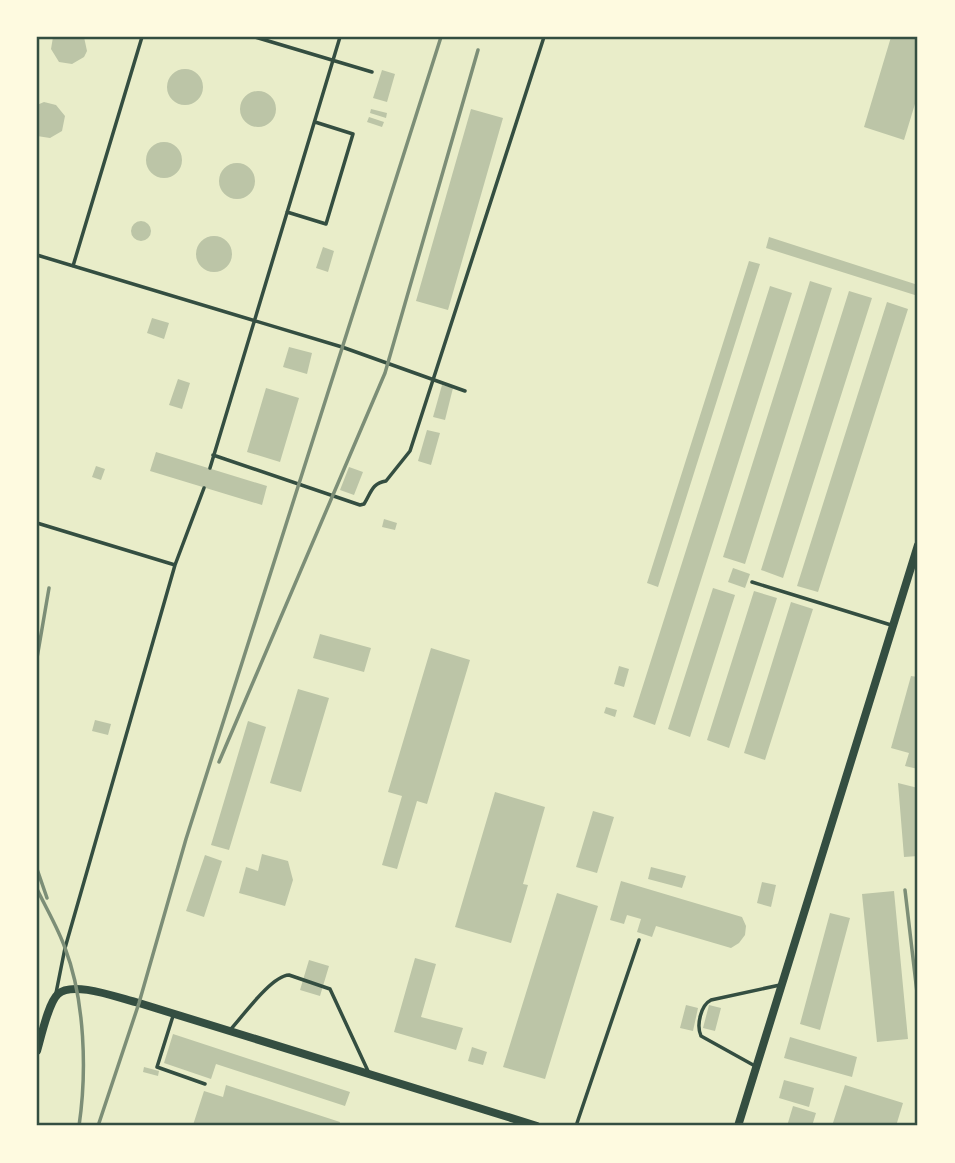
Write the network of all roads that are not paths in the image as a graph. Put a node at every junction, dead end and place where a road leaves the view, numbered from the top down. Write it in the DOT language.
graph roads {
  1 [pos="142,37"];
  2 [pos="255,37"];
  3 [pos="340,37"];
  4 [pos="544,37"];
  5 [pos="333,61"];
  6 [pos="372,72"];
  7 [pos="315,122"];
  8 [pos="287,212"];
  9 [pos="37,255"];
  10 [pos="73,266"];
  11 [pos="254,321"];
  12 [pos="433,380"];
  13 [pos="464,391"];
  14 [pos="214,455"];
  15 [pos="210,468"];
  16 [pos="204,488"];
  17 [pos="37,523"];
  18 [pos="918,545"];
  19 [pos="175,565"];
  20 [pos="752,582"];
  21 [pos="893,626"];
  22 [pos="639,940"];
  23 [pos="782,984"];
  24 [pos="55,998"];
  25 [pos="174,1014"];
  26 [pos="229,1031"];
  27 [pos="37,1051"];
  28 [pos="756,1067"];
  29 [pos="369,1074"];
  30 [pos="205,1084"];
  31 [pos="537,1126"];
  32 [pos="576,1126"];
  33 [pos="738,1126"];
  1 -- 10 [label="lane"];
  2 -- 5 [label="lane"];
  3 -- 5 [label="lane"];
  4 -- 12 [label="lane"];
  5 -- 6 [label="lane"];
  5 -- 7 [label="lane"];
  7 -- 8 [label="lane"];
  7 -- 8 [label="lane"];
  8 -- 11 [label="lane"];
  9 -- 10 [label="lane"];
  10 -- 11 [label="lane"];
  11 -- 12 [label="lane"];
  11 -- 14 [label="lane"];
  12 -- 13 [label="lane"];
  12 -- 14 [label="lane"];
  14 -- 15 [label="lane"];
  16 -- 19 [label="lane"];
  17 -- 19 [label="lane"];
  18 -- 21 [label="street"];
  19 -- 24 [label="lane"];
  20 -- 21 [label="lane"];
  21 -- 23 [label="street"];
  22 -- 32 [label="lane"];
  23 -- 28 [label="street"];
  23 -- 28 [label="lane"];
  24 -- 25 [label="street"];
  24 -- 27 [label="street"];
  25 -- 26 [label="street"];
  25 -- 30 [label="lane"];
  26 -- 29 [label="street"];
  26 -- 29 [label="lane"];
  28 -- 33 [label="street"];
  29 -- 31 [label="street"];
}
